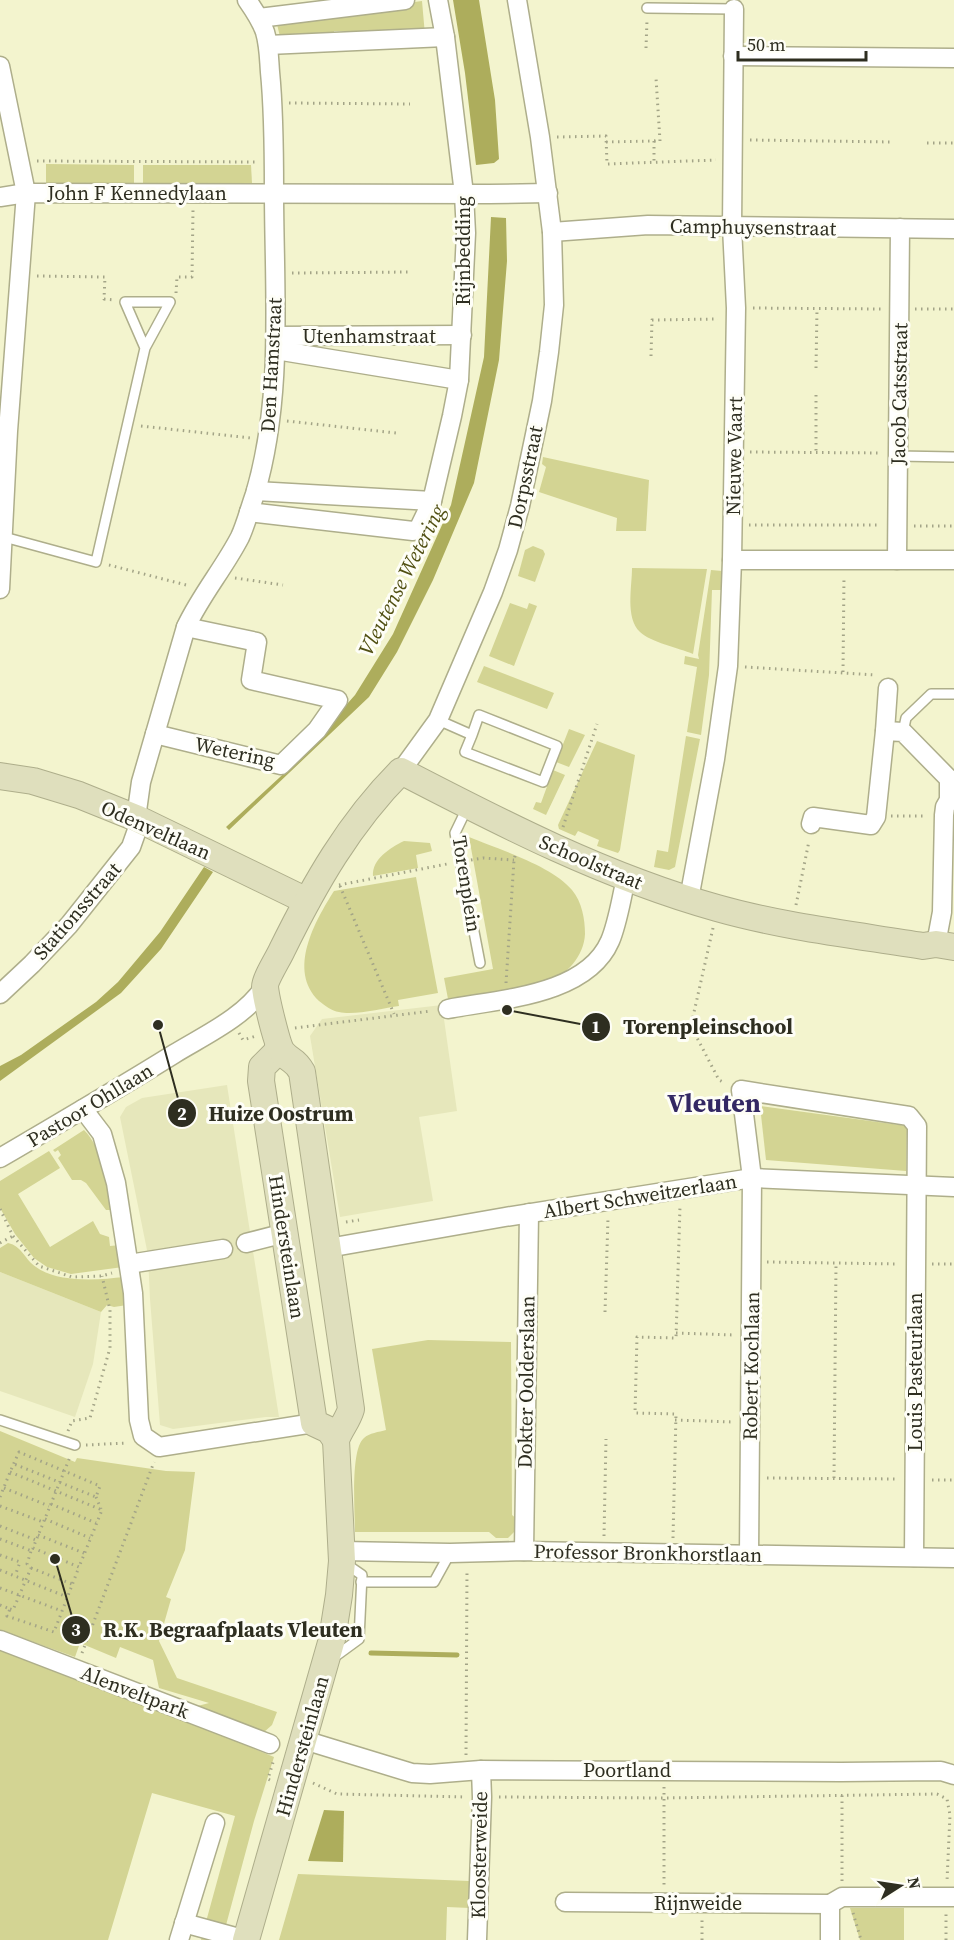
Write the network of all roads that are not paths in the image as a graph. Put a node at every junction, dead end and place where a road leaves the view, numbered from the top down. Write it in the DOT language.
graph roads {
  1 [pos="248,0"];
  2 [pos="405,0"];
  3 [pos="438,0"];
  4 [pos="517,0"];
  5 [pos="647,8"];
  6 [pos="734,9"];
  7 [pos="259,18"];
  8 [pos="445,37"];
  9 [pos="268,45"];
  10 [pos="734,56"];
  11 [pos="954,58"];
  12 [pos="0,66"];
  13 [pos="26,193"];
  14 [pos="274,193"];
  15 [pos="548,193"];
  16 [pos="464,194"];
  17 [pos="0,197"];
  18 [pos="732,227"];
  19 [pos="900,228"];
  20 [pos="954,229"];
  21 [pos="552,232"];
  22 [pos="462,335"];
  23 [pos="276,343"];
  24 [pos="144,348"];
  25 [pos="459,380"];
  26 [pos="898,454"];
  27 [pos="954,457"];
  28 [pos="256,491"];
  29 [pos="432,501"];
  30 [pos="249,512"];
  31 [pos="2,516"];
  32 [pos="4,537"];
  33 [pos="732,560"];
  34 [pos="897,560"];
  35 [pos="954,560"];
  36 [pos="0,589"];
  37 [pos="186,627"];
  38 [pos="888,688"];
  39 [pos="954,694"];
  40 [pos="438,720"];
  41 [pos="894,732"];
  42 [pos="155,734"];
  43 [pos="471,735"];
  44 [pos="400,771"];
  45 [pos="0,776"];
  46 [pos="949,805"];
  47 [pos="468,806"];
  48 [pos="136,818"];
  49 [pos="811,824"];
  50 [pos="626,879"];
  51 [pos="689,899"];
  52 [pos="307,901"];
  53 [pos="945,945"];
  54 [pos="480,963"];
  55 [pos="265,986"];
  56 [pos="0,994"];
  57 [pos="448,1009"];
  58 [pos="277,1039"];
  59 [pos="741,1090"];
  60 [pos="83,1109"];
  61 [pos="0,1158"];
  62 [pos="752,1178"];
  63 [pos="916,1186"];
  64 [pos="954,1187"];
  65 [pos="529,1214"];
  66 [pos="285,1233"];
  67 [pos="246,1243"];
  68 [pos="328,1248"];
  69 [pos="224,1249"];
  70 [pos="129,1264"];
  71 [pos="0,1420"];
  72 [pos="314,1423"];
  73 [pos="336,1440"];
  74 [pos="75,1445"];
  75 [pos="524,1551"];
  76 [pos="459,1553"];
  77 [pos="749,1555"];
  78 [pos="914,1557"];
  79 [pos="954,1558"];
  80 [pos="352,1567"];
  81 [pos="0,1640"];
  82 [pos="326,1663"];
  83 [pos="304,1740"];
  84 [pos="270,1744"];
  85 [pos="473,1770"];
  86 [pos="954,1775"];
  87 [pos="215,1823"];
  88 [pos="950,1897"];
  89 [pos="840,1899"];
  90 [pos="565,1902"];
  91 [pos="181,1931"];
  92 [pos="246,1940"];
  93 [pos="477,1940"];
  94 [pos="830,1940"];
  1 -- 7 [label="street, Den Hamstraat"];
  2 -- 7 [label="street"];
  3 -- 8 [label="street, Rijnbedding"];
  4 -- 15 [label="street, Dorpsstraat"];
  5 -- 6 [label="lane"];
  6 -- 10 [label="street, Nieuwe Vaart"];
  7 -- 9 [label="street, Den Hamstraat"];
  8 -- 9 [label="street"];
  8 -- 16 [label="street, Rijnbedding"];
  9 -- 14 [label="street, Den Hamstraat"];
  10 -- 11 [label="street"];
  10 -- 18 [label="street, Nieuwe Vaart"];
  12 -- 13 [label="street"];
  13 -- 14 [label="street, John F Kennedylaan"];
  13 -- 17 [label="street, John F Kennedylaan"];
  13 -- 31 [label="street"];
  14 -- 16 [label="street, John F Kennedylaan"];
  14 -- 23 [label="street, Den Hamstraat"];
  15 -- 16 [label="street, John F Kennedylaan"];
  15 -- 21 [label="street, Dorpsstraat"];
  16 -- 22 [label="street, Rijnbedding"];
  18 -- 19 [label="street, Camphuysenstraat"];
  18 -- 21 [label="street, Camphuysenstraat"];
  18 -- 33 [label="street, Nieuwe Vaart"];
  19 -- 20 [label="street, Camphuysenstraat"];
  19 -- 26 [label="street, Jacob Catsstraat"];
  21 -- 40 [label="street, Dorpsstraat"];
  22 -- 23 [label="street, Utenhamstraat"];
  22 -- 25 [label="street, Rijnbedding"];
  23 -- 25 [label="street, Utenhamstraat"];
  23 -- 28 [label="street, Den Hamstraat"];
  24 -- 24 [label="lane"];
  24 -- 32 [label="lane"];
  25 -- 29 [label="street, Rijnbedding"];
  26 -- 27 [label="lane"];
  26 -- 34 [label="street, Jacob Catsstraat"];
  28 -- 29 [label="street"];
  28 -- 30 [label="street, Den Hamstraat"];
  29 -- 30 [label="street, Rijnbedding"];
  30 -- 37 [label="street, Den Hamstraat"];
  31 -- 32 [label="street"];
  32 -- 36 [label="street"];
  33 -- 34 [label="street"];
  33 -- 51 [label="street, Nieuwe Vaart"];
  34 -- 35 [label="street"];
  37 -- 42 [label="street, Den Hamstraat"];
  37 -- 42 [label="street, Wetering"];
  38 -- 41 [label="street"];
  39 -- 41 [label="lane"];
  40 -- 43 [label="lane"];
  40 -- 44 [label="street, Dorpsstraat"];
  41 -- 46 [label="street"];
  41 -- 49 [label="street"];
  42 -- 48 [label="street, Den Hamstraat"];
  43 -- 43 [label="lane"];
  44 -- 47 [label="street, Schoolstraat"];
  44 -- 52 [label="street, Dorpsstraat"];
  45 -- 48 [label="street, Odenveltlaan"];
  46 -- 53 [label="street"];
  47 -- 50 [label="street, Schoolstraat"];
  47 -- 54 [label="lane, Torenplein"];
  48 -- 52 [label="street, Odenveltlaan"];
  48 -- 56 [label="street, Stationsstraat"];
  50 -- 51 [label="street, Schoolstraat"];
  50 -- 57 [label="street"];
  51 -- 53 [label="street, Schoolstraat"];
  52 -- 55 [label="street"];
  55 -- 58 [label="street"];
  55 -- 60 [label="street, Pastoor Ohllaan"];
  58 -- 66 [label="street, Hindersteinlaan"];
  58 -- 68 [label="street, Hindersteinlaan"];
  59 -- 62 [label="street, Robert Kochlaan"];
  59 -- 63 [label="street, Louis Pasteurlaan"];
  60 -- 61 [label="street, Pastoor Ohllaan"];
  60 -- 70 [label="street"];
  62 -- 63 [label="street, Albert Schweitzerlaan"];
  62 -- 65 [label="street, Albert Schweitzerlaan"];
  62 -- 77 [label="street, Robert Kochlaan"];
  63 -- 64 [label="street, Albert Schweitzerlaan"];
  63 -- 78 [label="street, Louis Pasteurlaan"];
  65 -- 68 [label="street, Albert Schweitzerlaan"];
  65 -- 75 [label="street, Dokter Oolderslaan"];
  66 -- 67 [label="street"];
  66 -- 72 [label="street, Hindersteinlaan"];
  68 -- 73 [label="street, Hindersteinlaan"];
  69 -- 70 [label="street"];
  70 -- 72 [label="street"];
  71 -- 74 [label="lane"];
  72 -- 73 [label="street"];
  73 -- 80 [label="street, Hindersteinlaan"];
  75 -- 76 [label="street, Professor Bronkhorstlaan"];
  75 -- 77 [label="street, Professor Bronkhorstlaan"];
  76 -- 80 [label="street, Professor Bronkhorstlaan"];
  76 -- 80 [label="lane"];
  77 -- 78 [label="street, Professor Bronkhorstlaan"];
  78 -- 79 [label="street, Professor Bronkhorstlaan"];
  80 -- 82 [label="street, Hindersteinlaan"];
  80 -- 82 [label="lane"];
  81 -- 84 [label="street, Alenveltpark"];
  82 -- 83 [label="street, Hindersteinlaan"];
  83 -- 85 [label="street, Poortland"];
  83 -- 92 [label="street, Hindersteinlaan"];
  85 -- 86 [label="street, Poortland"];
  85 -- 93 [label="street, Kloosterweide"];
  87 -- 91 [label="street"];
  88 -- 89 [label="street, Rijnweide"];
  89 -- 90 [label="street, Rijnweide"];
  89 -- 94 [label="street"];
  91 -- 92 [label="street"];
}
